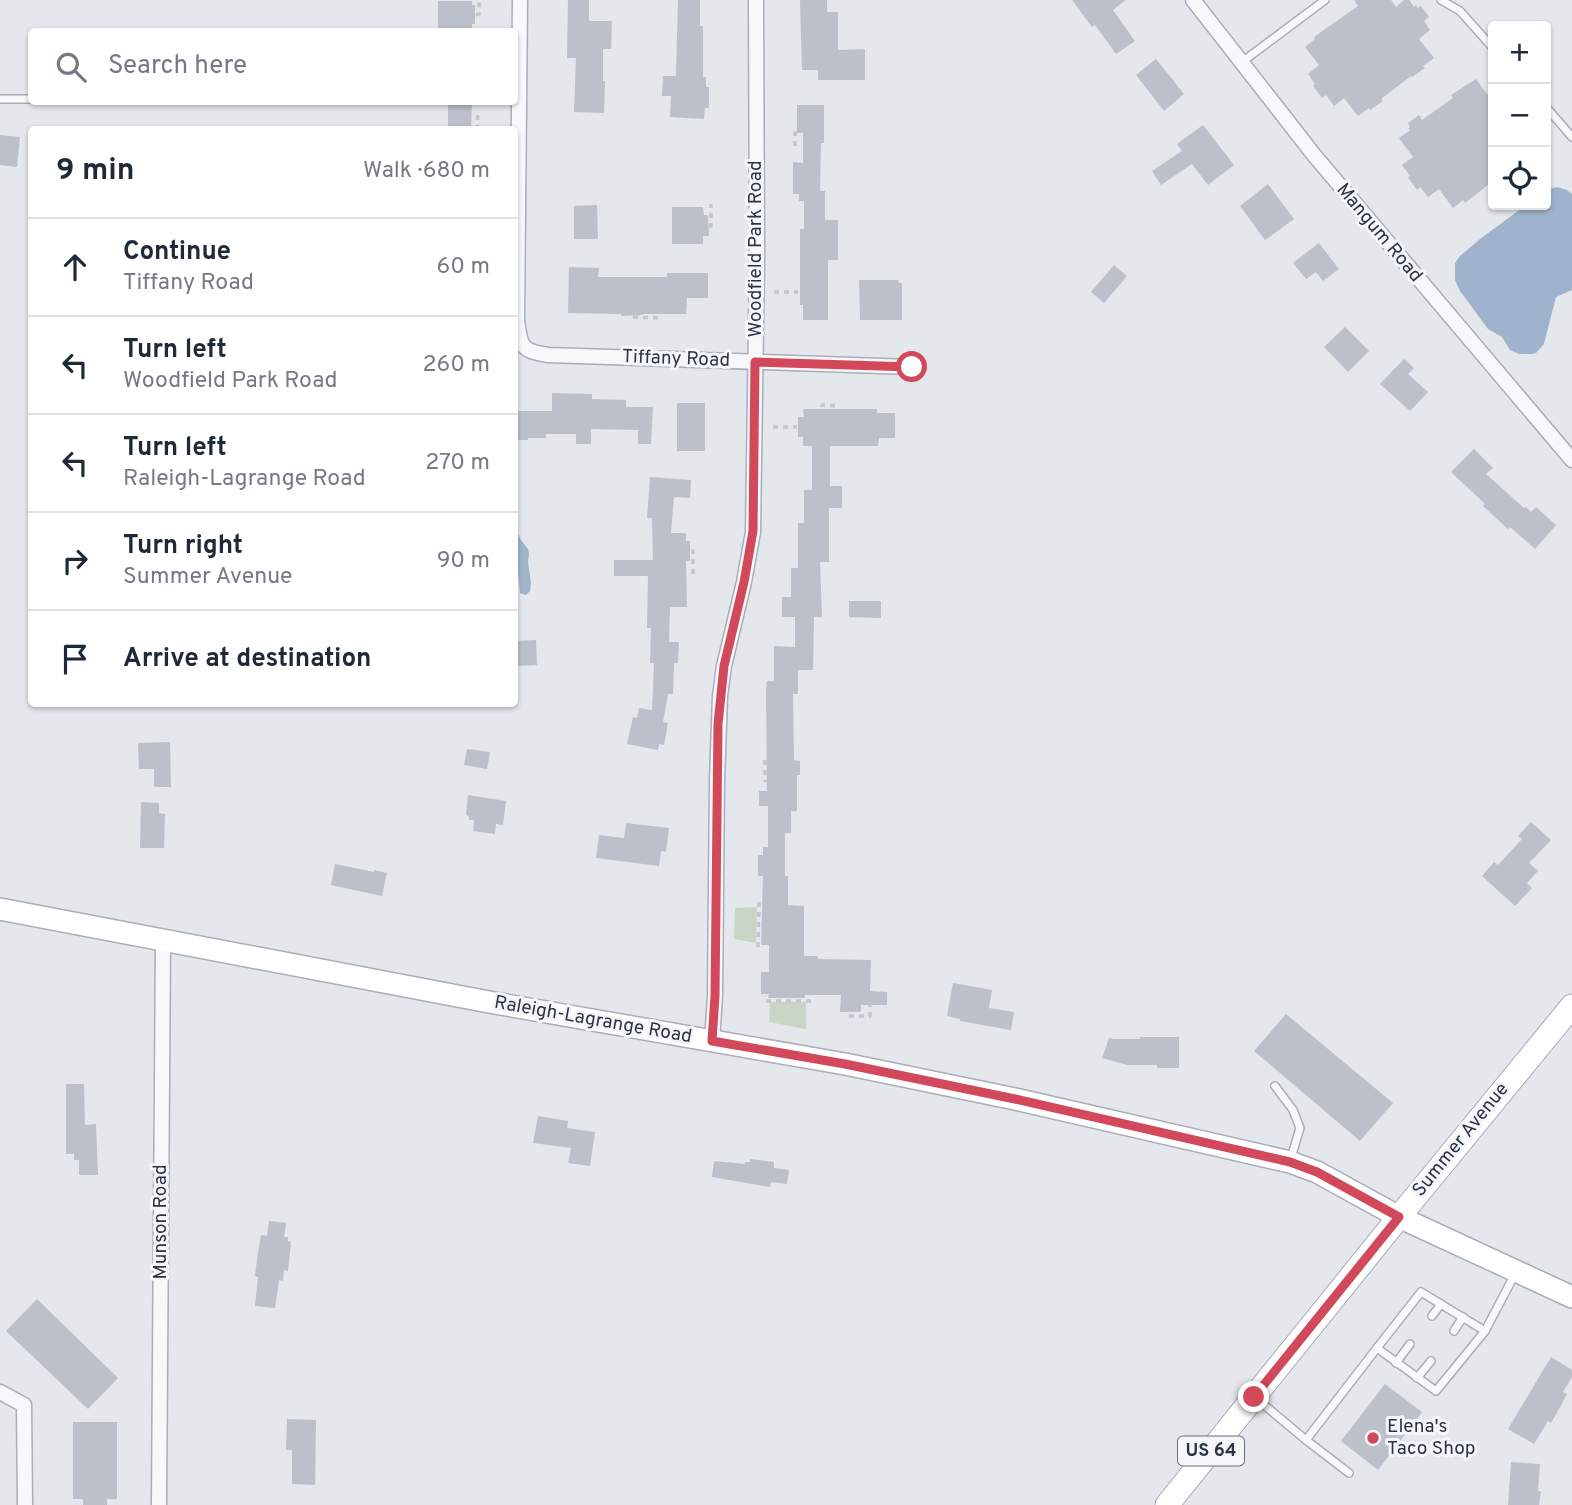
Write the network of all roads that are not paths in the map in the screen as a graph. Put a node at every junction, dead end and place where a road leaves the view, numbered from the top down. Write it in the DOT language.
graph roads {
  1 [pos="520,0"];
  2 [pos="756,0"];
  3 [pos="1193,0"];
  4 [pos="1325,0"];
  5 [pos="1441,0"];
  6 [pos="1488,42"];
  7 [pos="1242,62"];
  8 [pos="0,99"];
  9 [pos="28,99"];
  10 [pos="1551,113"];
  11 [pos="1572,137"];
  12 [pos="518,213"];
  13 [pos="518,326"];
  14 [pos="755,362"];
  15 [pos="912,367"];
  16 [pos="1572,460"];
  17 [pos="0,909"];
  18 [pos="163,940"];
  19 [pos="1572,1006"];
  20 [pos="712,1041"];
  21 [pos="1275,1086"];
  22 [pos="1290,1162"];
  23 [pos="1399,1217"];
  24 [pos="1517,1271"];
  25 [pos="1572,1297"];
  26 [pos="1441,1304"];
  27 [pos="1432,1315"];
  28 [pos="1463,1317"];
  29 [pos="1454,1331"];
  30 [pos="1485,1331"];
  31 [pos="1410,1344"];
  32 [pos="1377,1348"];
  33 [pos="1431,1361"];
  34 [pos="1396,1363"];
  35 [pos="1418,1378"];
  36 [pos="0,1392"];
  37 [pos="1254,1397"];
  38 [pos="1306,1440"];
  39 [pos="1349,1473"];
  40 [pos="25,1505"];
  41 [pos="159,1505"];
  42 [pos="1167,1505"];
  1 -- 12 [label="street, Tiffany Road"];
  2 -- 14 [label="street, Woodfield Park Road"];
  3 -- 7 [label="street, Mangum Road"];
  4 -- 7 [label="lane"];
  5 -- 6 [label="lane"];
  7 -- 16 [label="street, Mangum Road"];
  8 -- 9 [label="lane"];
  10 -- 11 [label="lane"];
  13 -- 14 [label="street, Tiffany Road"];
  14 -- 15 [label="street, Tiffany Road"];
  14 -- 20 [label="street, Woodfield Park Road"];
  17 -- 18 [label="main road, Raleigh-Lagrange Road"];
  18 -- 20 [label="main road, Raleigh-Lagrange Road"];
  18 -- 41 [label="street, Munson Road"];
  19 -- 23 [label="main road, Summer Avenue / US 64"];
  20 -- 22 [label="main road, Raleigh-Lagrange Road"];
  21 -- 22 [label="lane"];
  22 -- 23 [label="main road, Raleigh-Lagrange Road"];
  23 -- 24 [label="main road, Raleigh-Lagrange Road"];
  23 -- 37 [label="main road, Summer Avenue / US 64"];
  24 -- 25 [label="main road, Raleigh-Lagrange Road"];
  24 -- 30 [label="lane"];
  26 -- 27 [label="lane"];
  26 -- 28 [label="lane"];
  26 -- 32 [label="lane"];
  28 -- 29 [label="lane"];
  28 -- 30 [label="lane"];
  30 -- 35 [label="lane"];
  31 -- 34 [label="lane"];
  32 -- 34 [label="lane"];
  32 -- 38 [label="lane"];
  33 -- 35 [label="lane"];
  34 -- 35 [label="lane"];
  36 -- 40 [label="street"];
  37 -- 38 [label="lane"];
  37 -- 42 [label="main road, Summer Avenue / US 64"];
  38 -- 39 [label="lane"];
}
